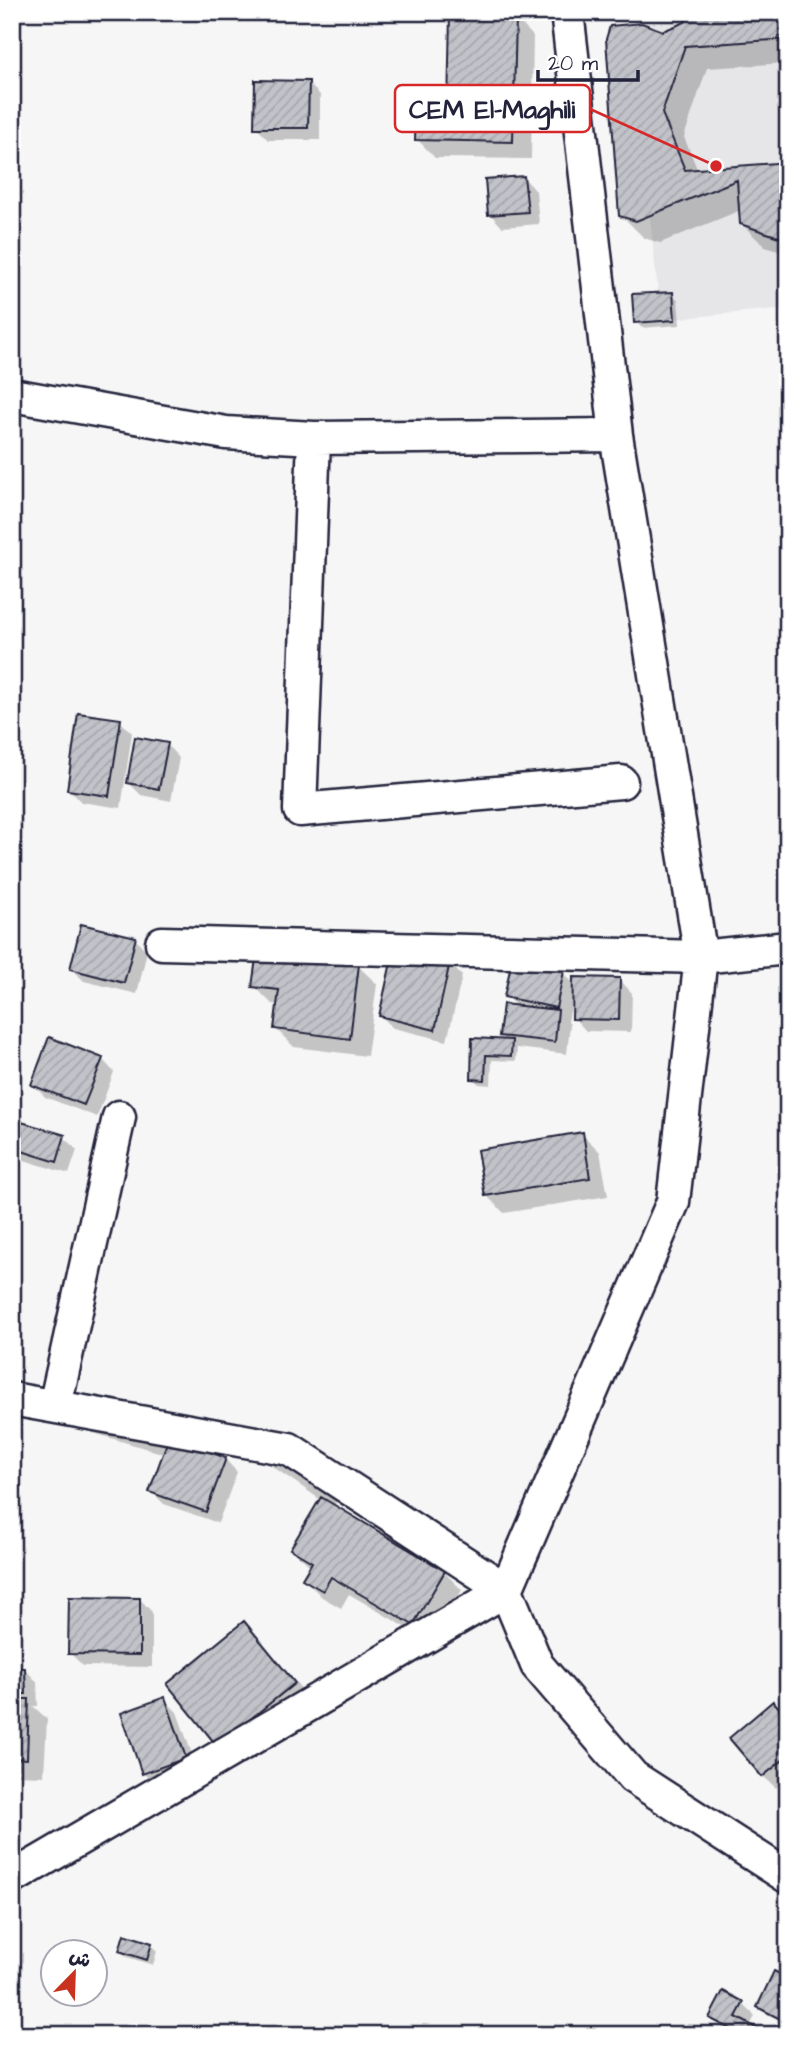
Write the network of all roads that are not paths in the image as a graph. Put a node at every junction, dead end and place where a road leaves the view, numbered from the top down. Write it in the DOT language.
graph roads {
  1 [pos="567,12"];
  2 [pos="12,396"];
  3 [pos="615,435"];
  4 [pos="314,438"];
  5 [pos="621,782"];
  6 [pos="162,943"];
  7 [pos="788,948"];
  8 [pos="701,957"];
  9 [pos="118,1116"];
  10 [pos="12,1399"];
  11 [pos="55,1406"];
  12 [pos="506,1590"];
  13 [pos="788,1877"];
  14 [pos="12,1878"];
  1 -- 3 [label="street"];
  2 -- 4 [label="street"];
  3 -- 4 [label="street"];
  3 -- 8 [label="street"];
  4 -- 5 [label="street"];
  6 -- 8 [label="street"];
  7 -- 8 [label="street"];
  8 -- 12 [label="street"];
  9 -- 11 [label="street"];
  10 -- 11 [label="street"];
  11 -- 12 [label="street"];
  12 -- 13 [label="street"];
  12 -- 14 [label="street"];
}
